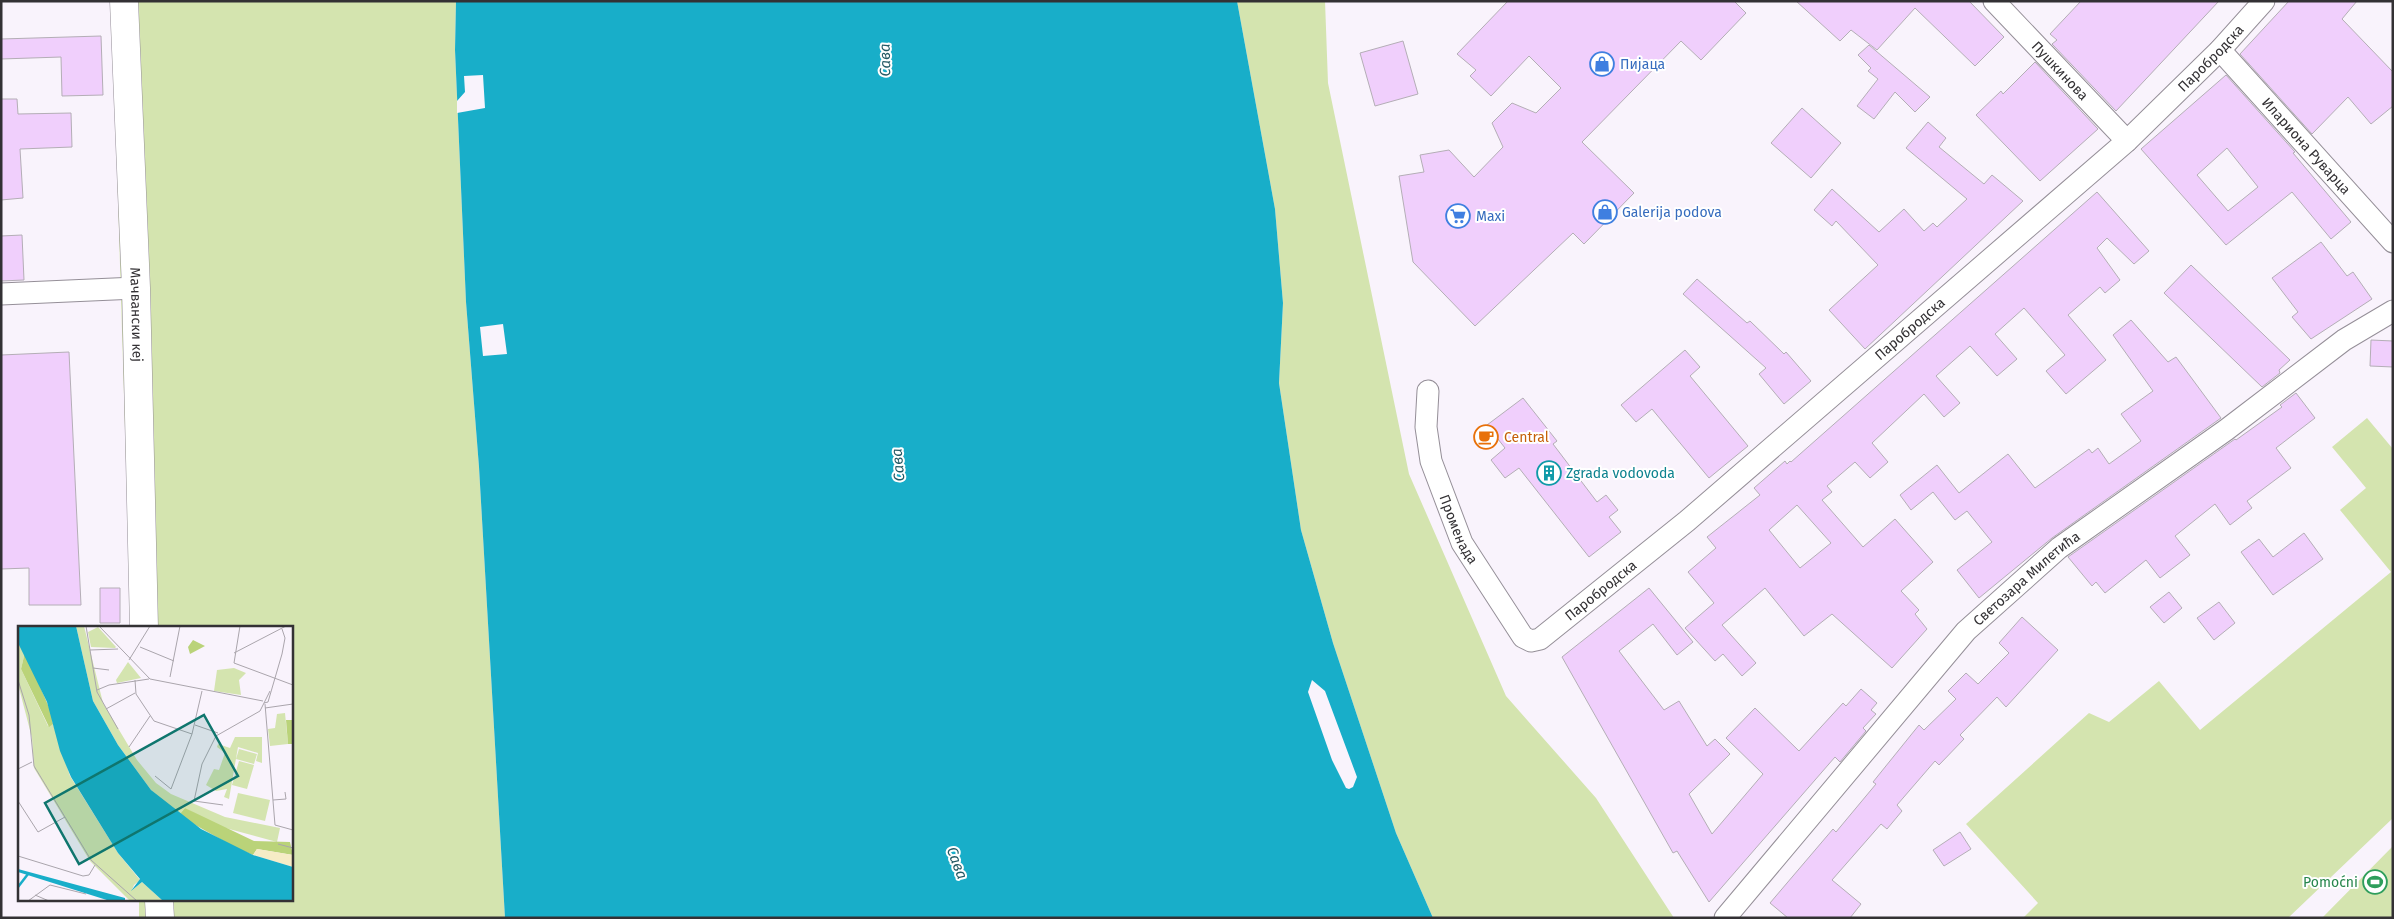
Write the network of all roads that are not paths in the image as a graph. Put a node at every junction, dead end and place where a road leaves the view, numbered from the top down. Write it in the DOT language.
graph roads {
  1 [pos="124,1"];
  2 [pos="1994,1"];
  3 [pos="2264,1"];
  4 [pos="2220,50"];
  5 [pos="2127,141"];
  6 [pos="2393,242"];
  7 [pos="136,288"];
  8 [pos="1,294"];
  9 [pos="2393,311"];
  10 [pos="1428,391"];
  11 [pos="144,626"];
  12 [pos="1540,640"];
  13 [pos="159,902"];
  14 [pos="160,918"];
  15 [pos="1725,918"];
  1 -- 7 [label="street, Мачвански кеј"];
  2 -- 5 [label="street, Пушкинова"];
  3 -- 4 [label="street, Паробродска"];
  4 -- 5 [label="street, Паробродска"];
  4 -- 6 [label="street, Илариона Руварца"];
  5 -- 12 [label="street, Паробродска"];
  7 -- 8 [label="street"];
  7 -- 11 [label="street, Мачвански кеј"];
  9 -- 15 [label="street, Светозара Милетића"];
  10 -- 12 [label="street, Променада"];
  13 -- 14 [label="street"];
}
